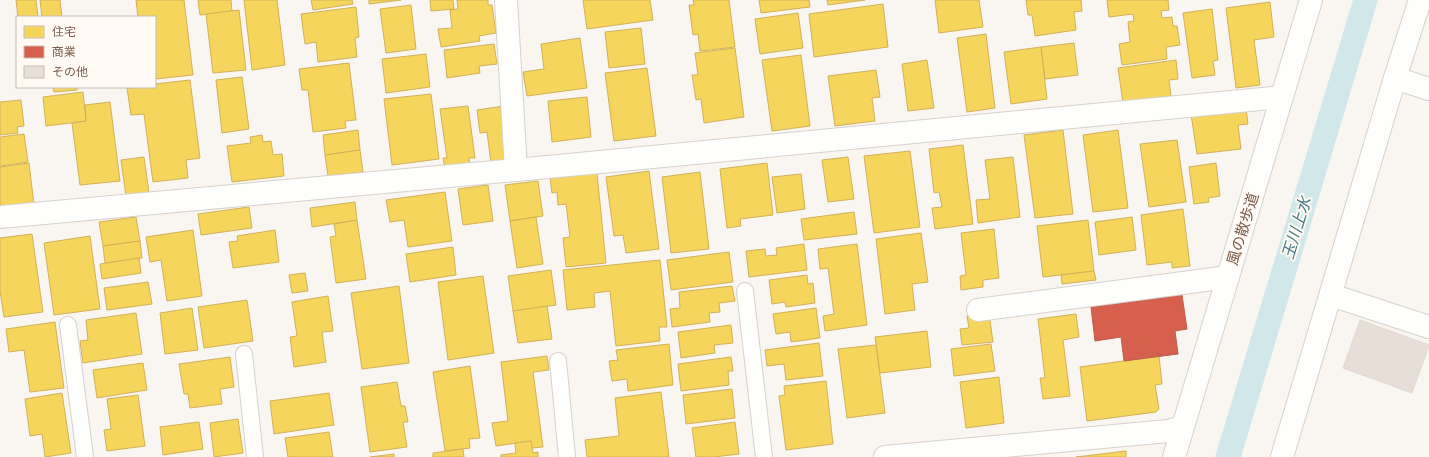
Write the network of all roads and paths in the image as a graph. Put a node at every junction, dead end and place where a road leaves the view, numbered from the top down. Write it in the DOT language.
graph roads {
  1 [pos="506,0"];
  2 [pos="1311,0"];
  3 [pos="1420,0"];
  4 [pos="1395,78"];
  5 [pos="1429,89"];
  6 [pos="1282,97"];
  7 [pos="516,170"];
  8 [pos="0,217"];
  9 [pos="1228,277"];
  10 [pos="745,291"];
  11 [pos="1331,295"];
  12 [pos="978,310"];
  13 [pos="68,325"];
  14 [pos="1429,327"];
  15 [pos="244,354"];
  16 [pos="558,361"];
  17 [pos="1182,427"];
  18 [pos="85,457"];
  19 [pos="255,457"];
  20 [pos="567,457"];
  21 [pos="764,457"];
  22 [pos="885,457"];
  23 [pos="1174,457"];
  24 [pos="1282,457"];
  1 -- 7 [label="street"];
  2 -- 6 [label="street, 風の散歩道"];
  3 -- 4 [label="street"];
  4 -- 5 [label="street"];
  4 -- 11 [label="street"];
  6 -- 7 [label="street"];
  6 -- 9 [label="street, 風の散歩道"];
  7 -- 8 [label="street"];
  9 -- 12 [label="street"];
  9 -- 17 [label="street, 風の散歩道"];
  10 -- 21 [label="lane"];
  11 -- 14 [label="street"];
  11 -- 24 [label="street"];
  13 -- 18 [label="lane"];
  15 -- 19 [label="lane"];
  16 -- 20 [label="lane"];
  17 -- 22 [label="street"];
  17 -- 23 [label="street, 風の散歩道"];
}
